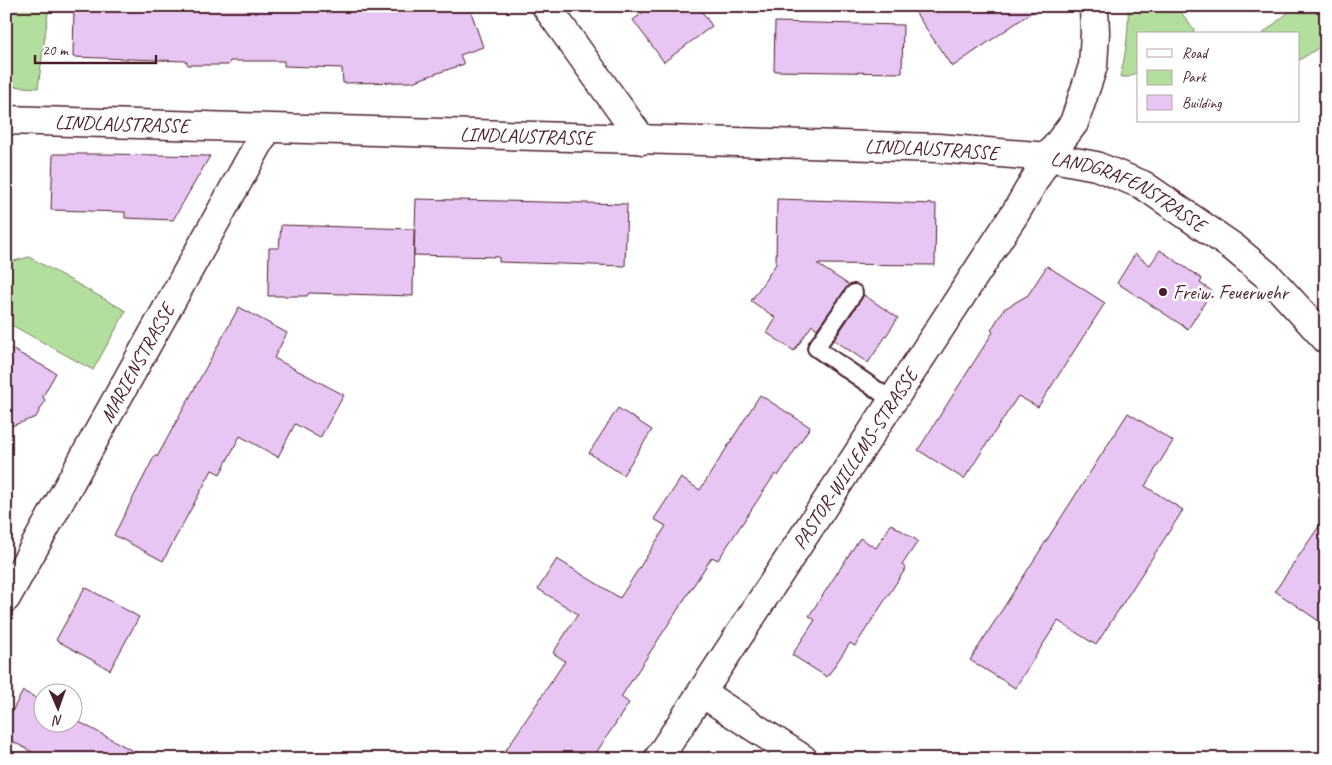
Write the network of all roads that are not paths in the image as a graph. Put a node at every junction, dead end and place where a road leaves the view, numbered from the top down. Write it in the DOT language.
graph roads {
  1 [pos="546,6"];
  2 [pos="1094,6"];
  3 [pos="6,120"];
  4 [pos="267,129"];
  5 [pos="642,140"];
  6 [pos="1048,157"];
  7 [pos="854,293"];
  8 [pos="1326,339"];
  9 [pos="893,402"];
  10 [pos="6,598"];
  11 [pos="702,693"];
  12 [pos="658,759"];
  13 [pos="803,759"];
  1 -- 5 [label="street"];
  2 -- 6 [label="street, LANDGRAFENSTRASSE"];
  3 -- 4 [label="street, LINDLAUSTRASSE"];
  4 -- 5 [label="street, LINDLAUSTRASSE"];
  4 -- 10 [label="street, MARIENSTRASSE"];
  5 -- 6 [label="street, LINDLAUSTRASSE"];
  6 -- 8 [label="street, LANDGRAFENSTRASSE"];
  6 -- 9 [label="street, PASTOR-WILLEMS-STRASSE"];
  7 -- 9 [label="lane"];
  9 -- 11 [label="street, PASTOR-WILLEMS-STRASSE"];
  11 -- 12 [label="street, PASTOR-WILLEMS-STRASSE"];
  11 -- 13 [label="street"];
}
